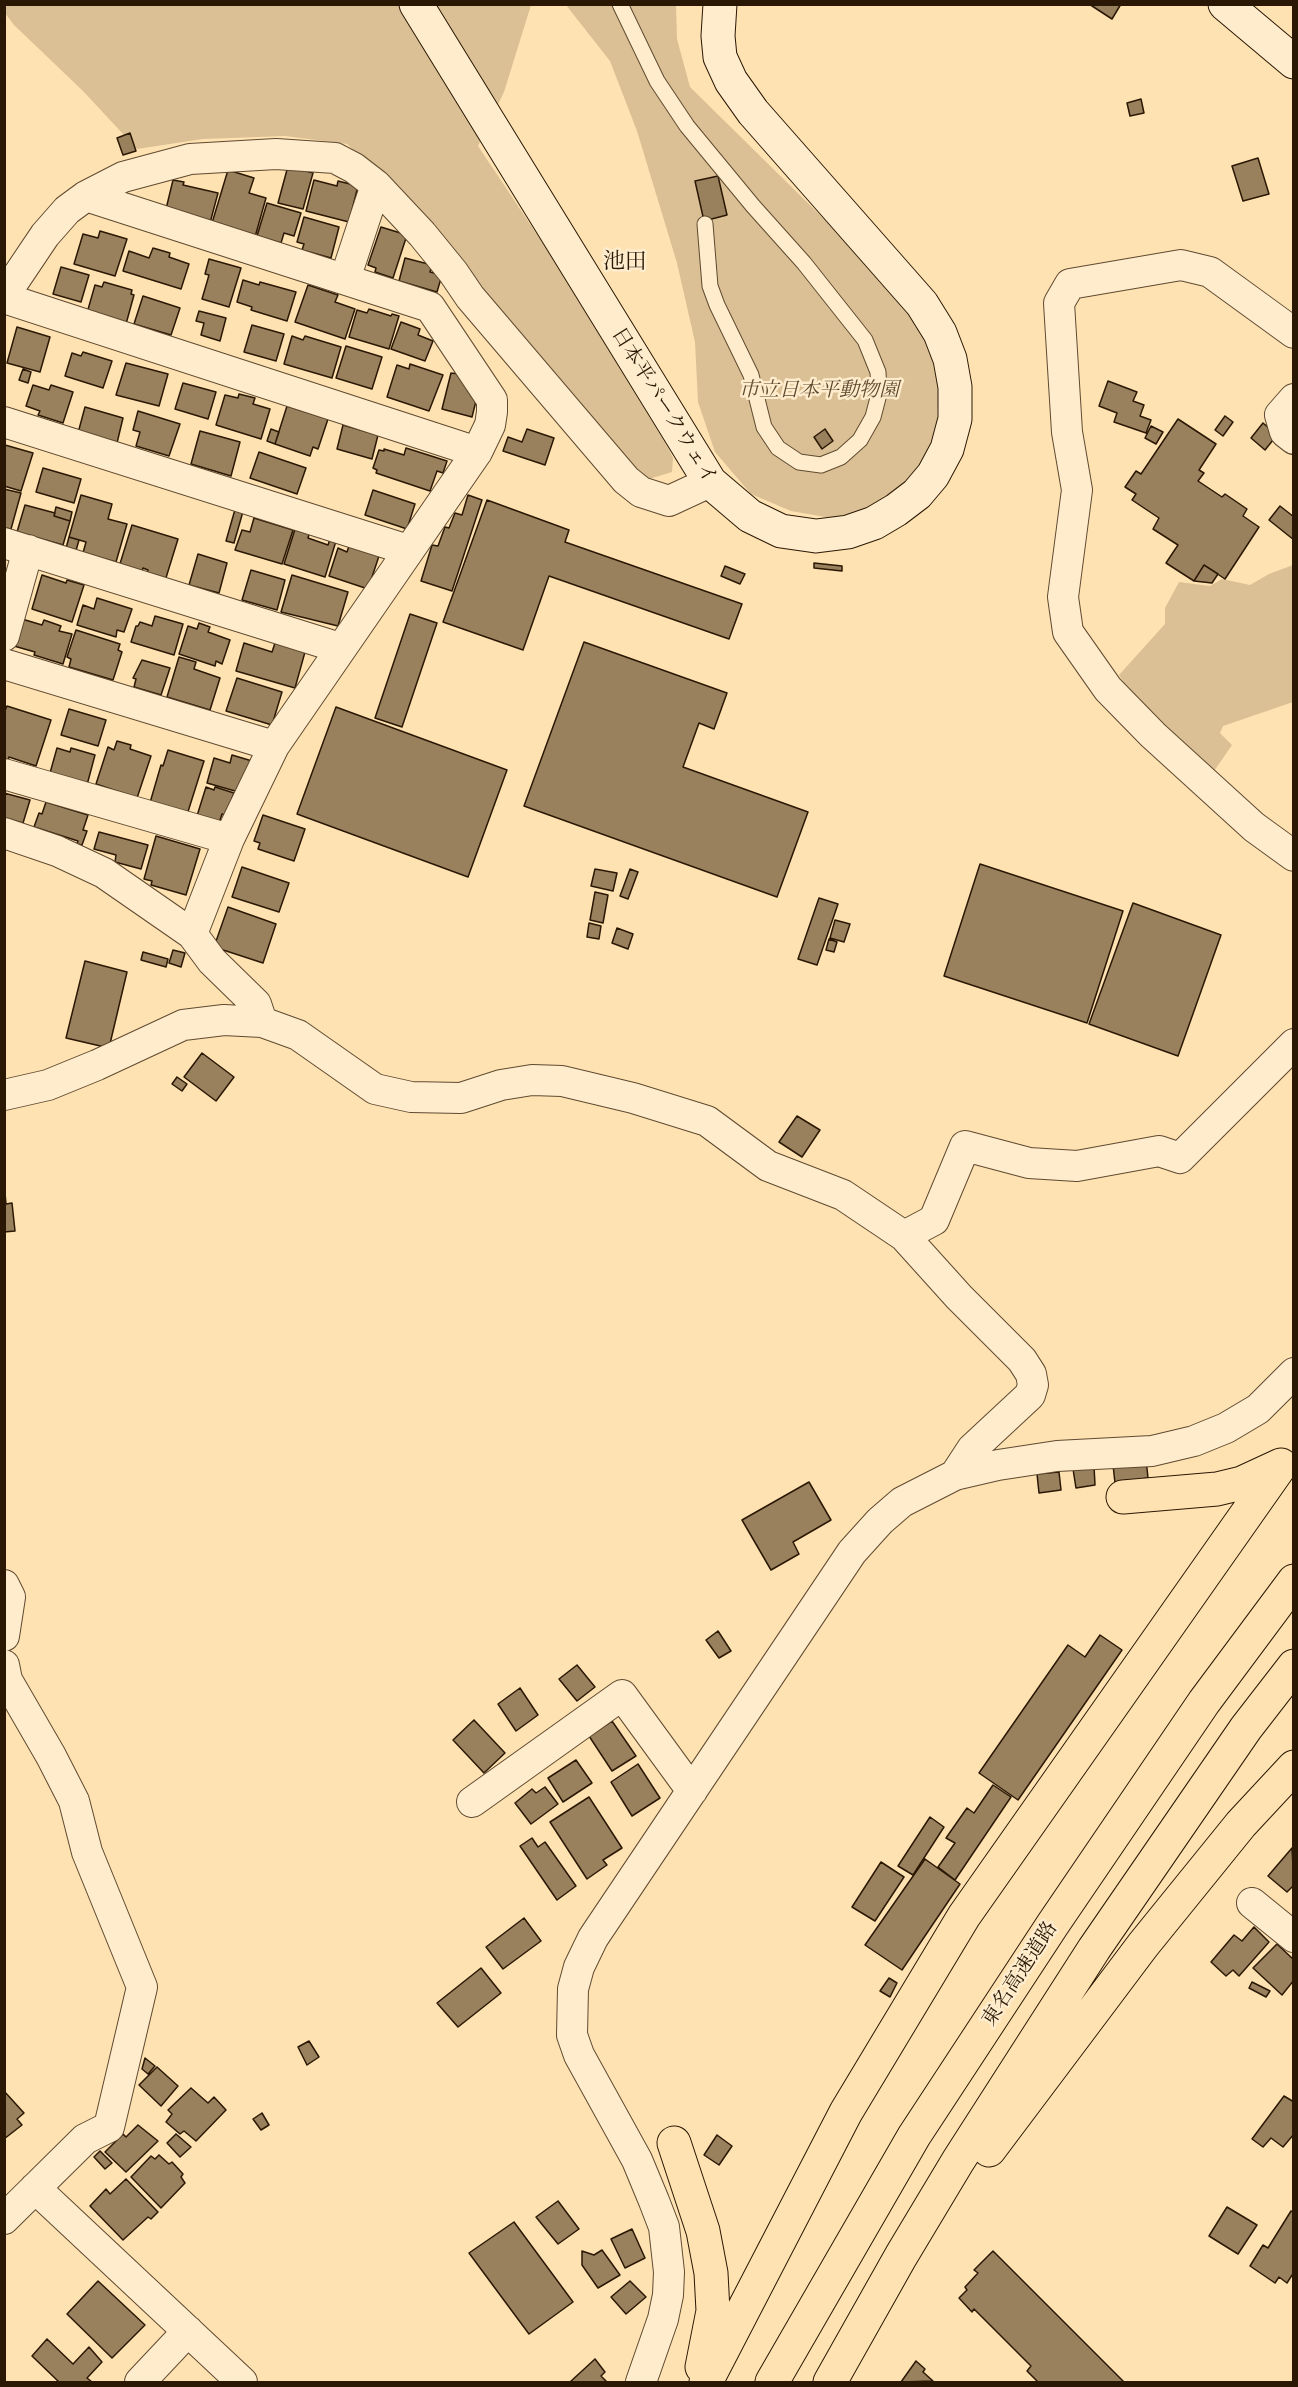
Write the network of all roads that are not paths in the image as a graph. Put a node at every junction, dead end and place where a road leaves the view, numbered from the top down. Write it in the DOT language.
graph roads {
  1 [pos="416,4"];
  2 [pos="620,4"];
  3 [pos="720,4"];
  4 [pos="1225,4"];
  5 [pos="1293,62"];
  6 [pos="376,185"];
  7 [pos="86,196"];
  8 [pos="705,224"];
  9 [pos="345,279"];
  10 [pos="4,297"];
  11 [pos="1293,333"];
  12 [pos="1293,399"];
  13 [pos="4,422"];
  14 [pos="1293,439"];
  15 [pos="477,452"];
  16 [pos="710,483"];
  17 [pos="16,547"];
  18 [pos="408,550"];
  19 [pos="4,636"];
  20 [pos="340,648"];
  21 [pos="4,664"];
  22 [pos="274,746"];
  23 [pos="4,774"];
  24 [pos="4,833"];
  25 [pos="229,839"];
  26 [pos="1293,856"];
  27 [pos="192,934"];
  28 [pos="262,1022"];
  29 [pos="1293,1044"];
  30 [pos="4,1095"];
  31 [pos="904,1236"];
  32 [pos="1293,1373"];
  33 [pos="1287,1458"];
  34 [pos="955,1474"];
  35 [pos="1123,1497"];
  36 [pos="1293,1581"];
  37 [pos="4,1585"];
  38 [pos="4,1636"];
  39 [pos="4,1665"];
  40 [pos="1293,1666"];
  41 [pos="1293,1757"];
  42 [pos="1293,1767"];
  43 [pos="692,1791"];
  44 [pos="472,1802"];
  45 [pos="1241,1824"];
  46 [pos="1252,1903"];
  47 [pos="1293,1937"];
  48 [pos="674,2143"];
  49 [pos="35,2188"];
  50 [pos="4,2219"];
  51 [pos="188,2331"];
  52 [pos="833,2376"];
  53 [pos="140,2382"];
  54 [pos="242,2382"];
  55 [pos="641,2382"];
  56 [pos="696,2382"];
  57 [pos="706,2382"];
  58 [pos="772,2382"];
  1 -- 16 [label="street, 日本平パークウェイ"];
  2 -- 8 [label="lane"];
  3 -- 16 [label="street, 日本平パークウェイ"];
  4 -- 5 [label="street"];
  6 -- 7 [label="street"];
  6 -- 9 [label="street"];
  6 -- 16 [label="street"];
  7 -- 9 [label="street"];
  7 -- 10 [label="street"];
  9 -- 15 [label="street"];
  10 -- 15 [label="street"];
  11 -- 26 [label="street"];
  12 -- 14 [label="street"];
  13 -- 18 [label="street"];
  15 -- 18 [label="street"];
  17 -- 19 [label="street"];
  17 -- 20 [label="street"];
  18 -- 20 [label="street"];
  20 -- 22 [label="street"];
  21 -- 22 [label="street"];
  22 -- 25 [label="street"];
  23 -- 25 [label="street"];
  24 -- 27 [label="street"];
  25 -- 27 [label="street"];
  27 -- 28 [label="street"];
  28 -- 30 [label="street"];
  28 -- 31 [label="street"];
  29 -- 31 [label="street"];
  31 -- 34 [label="street"];
  32 -- 34 [label="street"];
  33 -- 35 [label="highway"];
  33 -- 57 [label="highway"];
  34 -- 43 [label="street"];
  36 -- 58 [label="highway, 東名高速道路"];
  37 -- 38 [label="street"];
  39 -- 49 [label="street"];
  40 -- 52 [label="highway"];
  41 -- 45 [label="highway"];
  42 -- 45 [label="highway"];
  43 -- 44 [label="street"];
  43 -- 55 [label="street"];
  45 -- 52 [label="highway"];
  46 -- 47 [label="street"];
  48 -- 56 [label="highway"];
  49 -- 50 [label="street"];
  49 -- 51 [label="street"];
  51 -- 53 [label="street"];
  51 -- 54 [label="street"];
}
